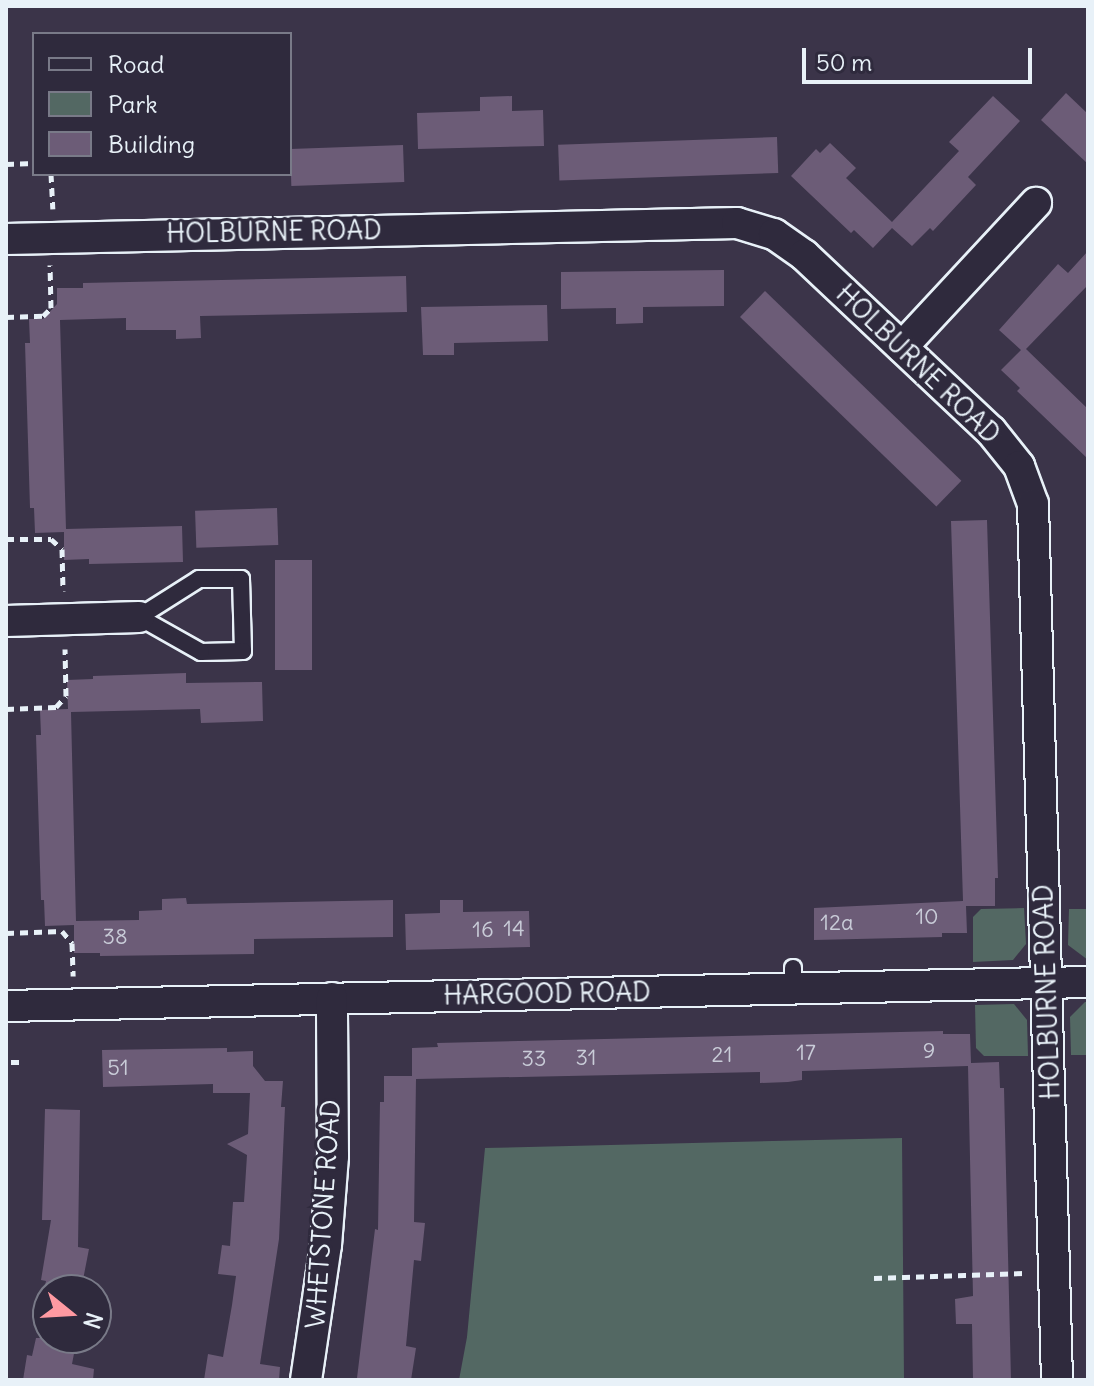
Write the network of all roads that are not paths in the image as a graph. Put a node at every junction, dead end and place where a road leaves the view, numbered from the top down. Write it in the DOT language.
graph roads {
  1 [pos="1036,203"];
  2 [pos="6,239"];
  3 [pos="902,347"];
  4 [pos="139,617"];
  5 [pos="6,621"];
  6 [pos="1047,982"];
  7 [pos="1088,982"];
  8 [pos="332,998"];
  9 [pos="6,1006"];
  10 [pos="306,1380"];
  11 [pos="1057,1380"];
  1 -- 3 [label="street"];
  2 -- 3 [label="street, HOLBURNE ROAD"];
  3 -- 6 [label="street, HOLBURNE ROAD"];
  4 -- 4 [label="lane"];
  4 -- 5 [label="street"];
  6 -- 7 [label="street, HARGOOD ROAD"];
  6 -- 8 [label="street, HARGOOD ROAD"];
  6 -- 11 [label="street, HOLBURNE ROAD"];
  8 -- 9 [label="street, HARGOOD ROAD"];
  8 -- 10 [label="street, WHETSTONE ROAD"];
}
